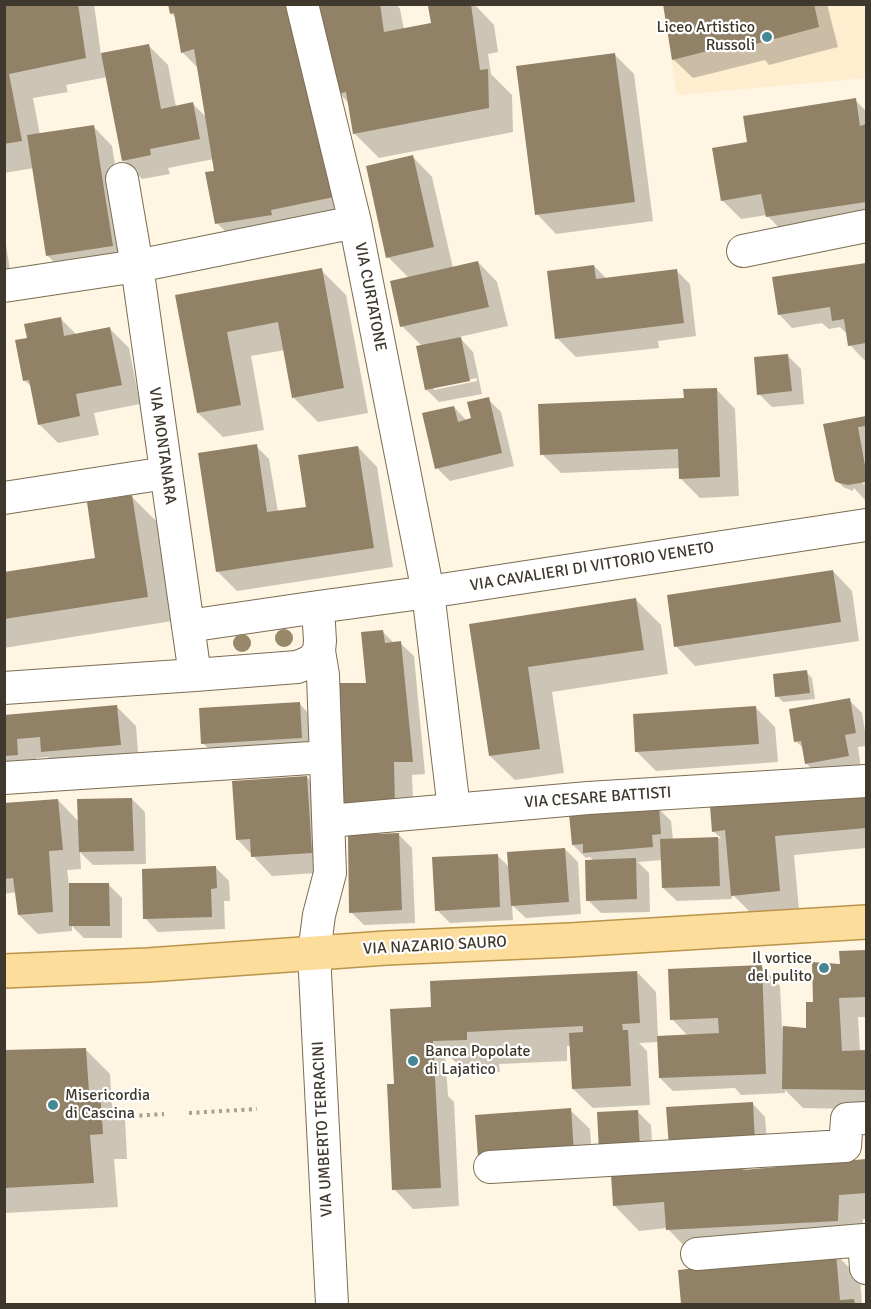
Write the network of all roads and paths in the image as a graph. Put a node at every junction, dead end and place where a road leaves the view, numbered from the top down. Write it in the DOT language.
graph roads {
  1 [pos="302,4"];
  2 [pos="122,179"];
  3 [pos="355,222"];
  4 [pos="867,226"];
  5 [pos="743,251"];
  6 [pos="137,266"];
  7 [pos="4,286"];
  8 [pos="166,473"];
  9 [pos="4,498"];
  10 [pos="867,525"];
  11 [pos="428,592"];
  12 [pos="318,607"];
  13 [pos="188,626"];
  14 [pos="319,651"];
  15 [pos="195,675"];
  16 [pos="4,688"];
  17 [pos="326,757"];
  18 [pos="4,778"];
  19 [pos="867,781"];
  20 [pos="454,809"];
  21 [pos="329,821"];
  22 [pos="867,922"];
  23 [pos="314,953"];
  24 [pos="4,971"];
  25 [pos="257,1109"];
  26 [pos="189,1113"];
  27 [pos="164,1114"];
  28 [pos="102,1118"];
  29 [pos="867,1118"];
  30 [pos="490,1167"];
  31 [pos="697,1254"];
  32 [pos="867,1268"];
  33 [pos="332,1305"];
  1 -- 3 [label="street, VIA CURTATONE"];
  2 -- 6 [label="street, VIA MONTANARA"];
  3 -- 6 [label="street"];
  3 -- 11 [label="street, VIA CURTATONE"];
  4 -- 5 [label="street"];
  6 -- 7 [label="street"];
  6 -- 8 [label="street, VIA MONTANARA"];
  8 -- 9 [label="street"];
  8 -- 13 [label="street, VIA MONTANARA"];
  10 -- 11 [label="street, VIA CAVALIERI DI VITTORIO VENETO"];
  11 -- 12 [label="street, VIA CAVALIERI DI VITTORIO VENETO"];
  11 -- 20 [label="street, VIA CURTATONE"];
  12 -- 13 [label="street, VIA CAVALIERI DI VITTORIO VENETO"];
  12 -- 14 [label="street"];
  13 -- 15 [label="street"];
  14 -- 15 [label="street"];
  14 -- 17 [label="street"];
  15 -- 16 [label="street"];
  17 -- 18 [label="street"];
  17 -- 21 [label="street"];
  19 -- 20 [label="street, VIA CESARE BATTISTI"];
  20 -- 21 [label="street, VIA CESARE BATTISTI"];
  21 -- 23 [label="street"];
  22 -- 23 [label="main road, VIA NAZARIO SAURO"];
  23 -- 24 [label="main road, VIA NAZARIO SAURO"];
  23 -- 33 [label="street, VIA UMBERTO TERRACINI"];
  25 -- 26 [label="path"];
  27 -- 28 [label="path"];
  29 -- 30 [label="street"];
  31 -- 32 [label="street"];
}
